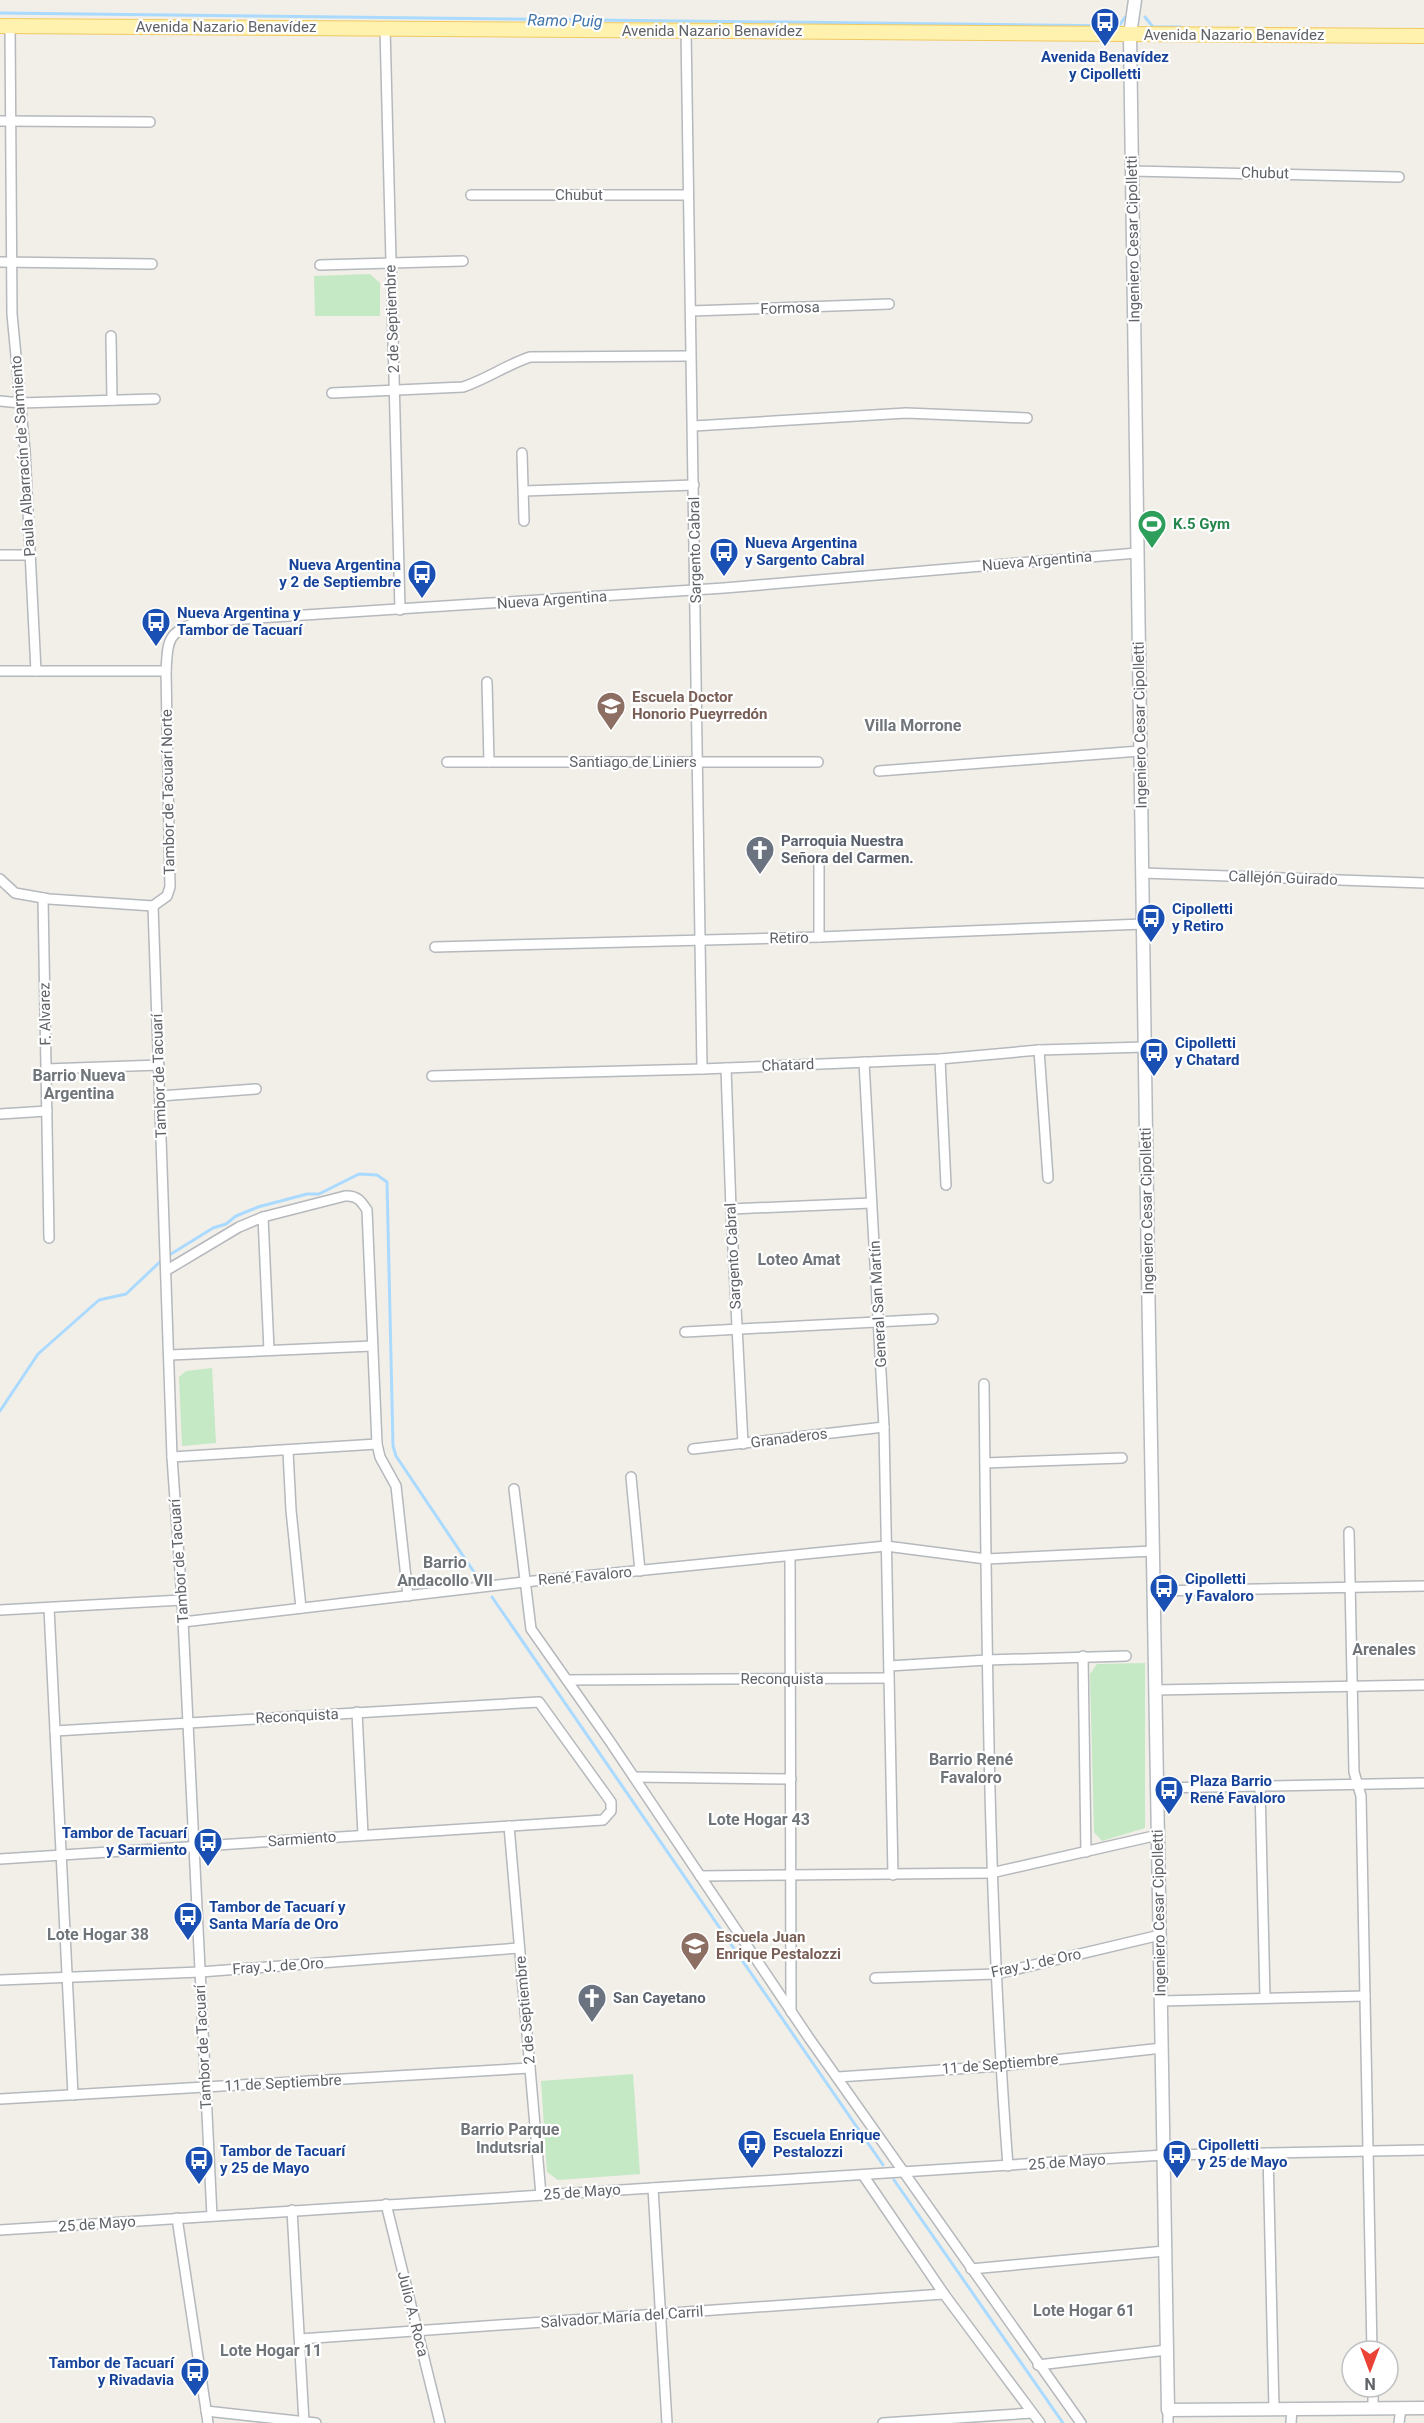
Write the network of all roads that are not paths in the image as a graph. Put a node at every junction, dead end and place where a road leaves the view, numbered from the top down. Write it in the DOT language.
graph roads {
  1 [pos="1135,0"];
  2 [pos="5,26"];
  3 [pos="385,28"];
  4 [pos="686,30"];
  5 [pos="1130,35"];
  6 [pos="1424,36"];
  7 [pos="5,121"];
  8 [pos="150,122"];
  9 [pos="1132,171"];
  10 [pos="1399,177"];
  11 [pos="471,195"];
  12 [pos="687,195"];
  13 [pos="463,261"];
  14 [pos="0,262"];
  15 [pos="11,262"];
  16 [pos="390,262"];
  17 [pos="152,264"];
  18 [pos="320,265"];
  19 [pos="889,304"];
  20 [pos="691,311"];
  21 [pos="111,336"];
  22 [pos="690,356"];
  23 [pos="395,391"];
  24 [pos="332,393"];
  25 [pos="155,399"];
  26 [pos="112,400"];
  27 [pos="0,401"];
  28 [pos="21,403"];
  29 [pos="1027,417"];
  30 [pos="694,426"];
  31 [pos="522,453"];
  32 [pos="694,485"];
  33 [pos="524,491"];
  34 [pos="524,521"];
  35 [pos="1137,553"];
  36 [pos="0,555"];
  37 [pos="30,555"];
  38 [pos="695,590"];
  39 [pos="400,610"];
  40 [pos="0,671"];
  41 [pos="36,671"];
  42 [pos="166,671"];
  43 [pos="487,682"];
  44 [pos="1140,751"];
  45 [pos="447,762"];
  46 [pos="489,762"];
  47 [pos="698,762"];
  48 [pos="818,762"];
  49 [pos="879,771"];
  50 [pos="819,864"];
  51 [pos="1142,873"];
  52 [pos="0,879"];
  53 [pos="1424,883"];
  54 [pos="43,898"];
  55 [pos="153,906"];
  56 [pos="1143,924"];
  57 [pos="819,937"];
  58 [pos="700,940"];
  59 [pos="435,947"];
  60 [pos="1144,1047"];
  61 [pos="1039,1050"];
  62 [pos="940,1059"];
  63 [pos="864,1062"];
  64 [pos="159,1065"];
  65 [pos="726,1068"];
  66 [pos="46,1069"];
  67 [pos="702,1069"];
  68 [pos="432,1076"];
  69 [pos="256,1089"];
  70 [pos="160,1096"];
  71 [pos="47,1111"];
  72 [pos="0,1114"];
  73 [pos="1048,1178"];
  74 [pos="946,1185"];
  75 [pos="871,1203"];
  76 [pos="731,1209"];
  77 [pos="263,1217"];
  78 [pos="50,1238"];
  79 [pos="167,1267"];
  80 [pos="933,1319"];
  81 [pos="879,1322"];
  82 [pos="737,1329"];
  83 [pos="685,1332"];
  84 [pos="372,1346"];
  85 [pos="269,1350"];
  86 [pos="170,1355"];
  87 [pos="984,1384"];
  88 [pos="884,1427"];
  89 [pos="377,1444"];
  90 [pos="743,1444"];
  91 [pos="693,1449"];
  92 [pos="288,1451"];
  93 [pos="172,1457"];
  94 [pos="1122,1458"];
  95 [pos="985,1463"];
  96 [pos="631,1477"];
  97 [pos="514,1488"];
  98 [pos="1349,1532"];
  99 [pos="886,1546"];
  100 [pos="1153,1551"];
  101 [pos="790,1556"];
  102 [pos="986,1559"];
  103 [pos="640,1571"];
  104 [pos="525,1582"];
  105 [pos="1424,1586"];
  106 [pos="1350,1587"];
  107 [pos="1153,1592"];
  108 [pos="408,1596"];
  109 [pos="182,1600"];
  110 [pos="49,1608"];
  111 [pos="301,1608"];
  112 [pos="0,1610"];
  113 [pos="183,1622"];
  114 [pos="1083,1656"];
  115 [pos="1126,1656"];
  116 [pos="987,1660"];
  117 [pos="889,1666"];
  118 [pos="790,1678"];
  119 [pos="889,1678"];
  120 [pos="567,1680"];
  121 [pos="1424,1685"];
  122 [pos="1352,1686"];
  123 [pos="1155,1690"];
  124 [pos="357,1713"];
  125 [pos="188,1723"];
  126 [pos="55,1731"];
  127 [pos="634,1777"];
  128 [pos="791,1779"];
  129 [pos="1424,1783"];
  130 [pos="1358,1784"];
  131 [pos="1260,1786"];
  132 [pos="1157,1788"];
  133 [pos="603,1820"];
  134 [pos="509,1826"];
  135 [pos="363,1835"];
  136 [pos="1158,1835"];
  137 [pos="194,1846"];
  138 [pos="1086,1852"];
  139 [pos="61,1855"];
  140 [pos="0,1858"];
  141 [pos="991,1873"];
  142 [pos="893,1875"];
  143 [pos="700,1876"];
  144 [pos="791,1876"];
  145 [pos="1160,1935"];
  146 [pos="519,1948"];
  147 [pos="200,1972"];
  148 [pos="996,1974"];
  149 [pos="67,1977"];
  150 [pos="875,1978"];
  151 [pos="0,1980"];
  152 [pos="1365,1996"];
  153 [pos="1265,1998"];
  154 [pos="1161,2001"];
  155 [pos="792,2012"];
  156 [pos="1162,2048"];
  157 [pos="1000,2066"];
  158 [pos="530,2068"];
  159 [pos="838,2077"];
  160 [pos="205,2088"];
  161 [pos="73,2095"];
  162 [pos="0,2099"];
  163 [pos="1424,2150"];
  164 [pos="1368,2151"];
  165 [pos="1268,2153"];
  166 [pos="1164,2155"];
  167 [pos="1008,2166"];
  168 [pos="904,2173"];
  169 [pos="863,2175"];
  170 [pos="652,2188"];
  171 [pos="541,2194"];
  172 [pos="386,2204"];
  173 [pos="291,2210"];
  174 [pos="212,2216"];
  175 [pos="177,2218"];
  176 [pos="0,2230"];
  177 [pos="1165,2251"];
  178 [pos="971,2269"];
  179 [pos="944,2294"];
  180 [pos="660,2314"];
  181 [pos="417,2332"];
  182 [pos="300,2339"];
  183 [pos="1372,2339"];
  184 [pos="1167,2350"];
  185 [pos="1038,2365"];
  186 [pos="1373,2399"];
  187 [pos="1373,2408"];
  188 [pos="1401,2408"];
  189 [pos="1424,2408"];
  190 [pos="1274,2409"];
  191 [pos="1293,2409"];
  192 [pos="206,2411"];
  193 [pos="1032,2413"];
  194 [pos="1168,2416"];
  195 [pos="304,2422"];
  196 [pos="208,2423"];
  197 [pos="316,2423"];
  198 [pos="440,2423"];
  199 [pos="667,2423"];
  200 [pos="883,2423"];
  201 [pos="1040,2423"];
  202 [pos="1081,2423"];
  203 [pos="1291,2423"];
  204 [pos="1400,2423"];
  1 -- 5 [label="street, Ingeniero Cesar Cipolletti"];
  2 -- 3 [label="main road, Avenida Nazario Benavídez"];
  2 -- 7 [label="street, Paula Albarracín de Sarmiento"];
  3 -- 4 [label="main road, Avenida Nazario Benavídez"];
  3 -- 16 [label="street, 2 de Septiembre"];
  4 -- 5 [label="main road, Avenida Nazario Benavídez"];
  4 -- 12 [label="street, Sargento Cabral"];
  5 -- 6 [label="main road, Avenida Nazario Benavídez"];
  5 -- 9 [label="street, Ingeniero Cesar Cipolletti"];
  7 -- 8 [label="street"];
  7 -- 15 [label="street, Paula Albarracín de Sarmiento"];
  9 -- 10 [label="street, Chubut"];
  9 -- 35 [label="street, Ingeniero Cesar Cipolletti"];
  11 -- 12 [label="street, Chubut"];
  12 -- 20 [label="street, Sargento Cabral"];
  13 -- 16 [label="street"];
  14 -- 15 [label="street"];
  15 -- 17 [label="street"];
  15 -- 28 [label="street, Paula Albarracín de Sarmiento"];
  16 -- 18 [label="street"];
  16 -- 23 [label="street, 2 de Septiembre"];
  19 -- 20 [label="street, Formosa"];
  20 -- 22 [label="street, Sargento Cabral"];
  21 -- 26 [label="street"];
  22 -- 23 [label="street"];
  22 -- 30 [label="street, Sargento Cabral"];
  23 -- 24 [label="street"];
  23 -- 39 [label="street, 2 de Septiembre"];
  25 -- 26 [label="street"];
  26 -- 28 [label="street"];
  27 -- 28 [label="street"];
  28 -- 37 [label="street, Paula Albarracín de Sarmiento"];
  29 -- 30 [label="street"];
  30 -- 32 [label="street, Sargento Cabral"];
  31 -- 33 [label="street"];
  32 -- 33 [label="street"];
  32 -- 38 [label="street, Sargento Cabral"];
  33 -- 34 [label="street"];
  35 -- 38 [label="street, Nueva Argentina"];
  35 -- 44 [label="street, Ingeniero Cesar Cipolletti"];
  36 -- 37 [label="street"];
  37 -- 41 [label="street, Paula Albarracín de Sarmiento"];
  38 -- 39 [label="street, Nueva Argentina"];
  38 -- 47 [label="street, Sargento Cabral"];
  39 -- 42 [label="street, Nueva Argentina"];
  40 -- 41 [label="street"];
  41 -- 42 [label="street"];
  42 -- 55 [label="street, Tambor de Tacuarí Norte"];
  43 -- 46 [label="street"];
  44 -- 49 [label="street"];
  44 -- 51 [label="street, Ingeniero Cesar Cipolletti"];
  45 -- 46 [label="street, Santiago de Liniers"];
  46 -- 47 [label="street, Santiago de Liniers"];
  47 -- 48 [label="street, Santiago de Liniers"];
  47 -- 58 [label="street, Sargento Cabral"];
  50 -- 57 [label="street"];
  51 -- 53 [label="street, Callejón Guirado"];
  51 -- 56 [label="street, Ingeniero Cesar Cipolletti"];
  52 -- 54 [label="street"];
  54 -- 55 [label="street"];
  54 -- 66 [label="street, F. Alvarez"];
  55 -- 64 [label="street, Tambor de Tacuarí"];
  56 -- 57 [label="street, Retiro"];
  56 -- 60 [label="street, Ingeniero Cesar Cipolletti"];
  57 -- 58 [label="street, Retiro"];
  58 -- 59 [label="street, Retiro"];
  58 -- 67 [label="street, Sargento Cabral"];
  60 -- 61 [label="street, Chatard"];
  60 -- 100 [label="street, Ingeniero Cesar Cipolletti"];
  61 -- 62 [label="street, Chatard"];
  61 -- 73 [label="street"];
  62 -- 63 [label="street, Chatard"];
  62 -- 74 [label="street"];
  63 -- 65 [label="street, Chatard"];
  63 -- 75 [label="street, General San Martín"];
  64 -- 66 [label="street"];
  64 -- 70 [label="street, Tambor de Tacuarí"];
  65 -- 67 [label="street, Chatard"];
  65 -- 76 [label="street, Sargento Cabral"];
  66 -- 71 [label="street, F. Alvarez"];
  67 -- 68 [label="street, Chatard"];
  69 -- 70 [label="street"];
  70 -- 79 [label="street, Tambor de Tacuarí"];
  71 -- 72 [label="street"];
  71 -- 78 [label="street, F. Alvarez"];
  75 -- 76 [label="street"];
  75 -- 81 [label="street, General San Martín"];
  76 -- 82 [label="street, Sargento Cabral"];
  77 -- 79 [label="street"];
  77 -- 84 [label="street"];
  77 -- 85 [label="street"];
  79 -- 86 [label="street, Tambor de Tacuarí"];
  80 -- 81 [label="street"];
  81 -- 82 [label="street"];
  81 -- 88 [label="street, General San Martín"];
  82 -- 83 [label="street"];
  82 -- 90 [label="street, Sargento Cabral"];
  84 -- 85 [label="street"];
  84 -- 89 [label="street"];
  85 -- 86 [label="street"];
  86 -- 93 [label="street, Tambor de Tacuarí"];
  87 -- 95 [label="street"];
  88 -- 90 [label="street, Granaderos"];
  88 -- 99 [label="street, General San Martín"];
  89 -- 92 [label="street"];
  89 -- 108 [label="street"];
  90 -- 91 [label="street, Granaderos"];
  92 -- 93 [label="street"];
  92 -- 111 [label="street"];
  93 -- 109 [label="street, Tambor de Tacuarí"];
  94 -- 95 [label="street"];
  95 -- 102 [label="street"];
  96 -- 103 [label="street"];
  97 -- 104 [label="street"];
  98 -- 106 [label="street"];
  99 -- 101 [label="street, René Favaloro"];
  99 -- 102 [label="street, René Favaloro"];
  99 -- 117 [label="street, General San Martín"];
  100 -- 102 [label="street, René Favaloro"];
  100 -- 107 [label="street, Ingeniero Cesar Cipolletti"];
  101 -- 103 [label="street, René Favaloro"];
  101 -- 118 [label="street"];
  102 -- 116 [label="street"];
  103 -- 104 [label="street, René Favaloro"];
  104 -- 108 [label="street, René Favaloro"];
  104 -- 120 [label="street"];
  105 -- 106 [label="street"];
  106 -- 107 [label="street"];
  106 -- 122 [label="street"];
  107 -- 123 [label="street, Ingeniero Cesar Cipolletti"];
  108 -- 111 [label="street, René Favaloro"];
  109 -- 110 [label="street"];
  109 -- 113 [label="street, Tambor de Tacuarí"];
  110 -- 112 [label="street"];
  110 -- 126 [label="street"];
  111 -- 113 [label="street, René Favaloro"];
  113 -- 125 [label="street, Tambor de Tacuarí"];
  114 -- 115 [label="street"];
  114 -- 116 [label="street"];
  114 -- 138 [label="street"];
  116 -- 117 [label="street"];
  116 -- 141 [label="street"];
  117 -- 119 [label="street, General San Martín"];
  118 -- 119 [label="street, Reconquista"];
  118 -- 120 [label="street, Reconquista"];
  118 -- 128 [label="street"];
  119 -- 142 [label="street, General San Martín"];
  120 -- 127 [label="street"];
  121 -- 122 [label="street"];
  122 -- 123 [label="street"];
  122 -- 130 [label="street"];
  123 -- 132 [label="street, Ingeniero Cesar Cipolletti"];
  124 -- 125 [label="street, Reconquista"];
  124 -- 133 [label="street, Reconquista"];
  124 -- 135 [label="street"];
  125 -- 126 [label="street, Reconquista"];
  125 -- 137 [label="street, Tambor de Tacuarí"];
  126 -- 139 [label="street"];
  127 -- 128 [label="street"];
  127 -- 143 [label="street"];
  128 -- 144 [label="street"];
  129 -- 130 [label="street"];
  130 -- 131 [label="street"];
  130 -- 152 [label="street"];
  131 -- 132 [label="street"];
  131 -- 153 [label="street"];
  132 -- 136 [label="street, Ingeniero Cesar Cipolletti"];
  133 -- 134 [label="street, Sarmiento"];
  134 -- 135 [label="street, Sarmiento"];
  134 -- 146 [label="street, 2 de Septiembre"];
  135 -- 137 [label="street, Sarmiento"];
  136 -- 138 [label="street"];
  136 -- 145 [label="street, Ingeniero Cesar Cipolletti"];
  137 -- 139 [label="street, Sarmiento"];
  137 -- 147 [label="street, Tambor de Tacuarí"];
  138 -- 141 [label="street"];
  139 -- 140 [label="street, Sarmiento"];
  139 -- 149 [label="street"];
  141 -- 142 [label="street"];
  141 -- 148 [label="street"];
  142 -- 144 [label="street"];
  143 -- 144 [label="street"];
  143 -- 155 [label="street"];
  144 -- 155 [label="street"];
  145 -- 148 [label="street, Fray J. de Oro"];
  145 -- 154 [label="street, Ingeniero Cesar Cipolletti"];
  146 -- 147 [label="street, Fray J. de Oro"];
  146 -- 158 [label="street, 2 de Septiembre"];
  147 -- 149 [label="street, Fray J. de Oro"];
  147 -- 160 [label="street, Tambor de Tacuarí"];
  148 -- 150 [label="street, Fray J. de Oro"];
  148 -- 157 [label="street"];
  149 -- 151 [label="street, Fray J. de Oro"];
  149 -- 161 [label="street"];
  152 -- 153 [label="street"];
  152 -- 164 [label="street"];
  153 -- 154 [label="street"];
  154 -- 156 [label="street, Ingeniero Cesar Cipolletti"];
  155 -- 159 [label="street"];
  156 -- 157 [label="street, 11 de Septiembre"];
  156 -- 166 [label="street, Ingeniero Cesar Cipolletti"];
  157 -- 159 [label="street, 11 de Septiembre"];
  157 -- 167 [label="street"];
  158 -- 160 [label="street, 11 de Septiembre"];
  158 -- 171 [label="street, 2 de Septiembre"];
  159 -- 168 [label="street"];
  160 -- 161 [label="street, 11 de Septiembre"];
  160 -- 174 [label="street, Tambor de Tacuarí"];
  161 -- 162 [label="street, 11 de Septiembre"];
  163 -- 164 [label="street, 25 de Mayo"];
  164 -- 165 [label="street, 25 de Mayo"];
  164 -- 183 [label="street"];
  165 -- 166 [label="street, 25 de Mayo"];
  165 -- 190 [label="street"];
  166 -- 167 [label="street, 25 de Mayo"];
  166 -- 177 [label="street, Ingeniero Cesar Cipolletti"];
  167 -- 168 [label="street, 25 de Mayo"];
  168 -- 169 [label="street, 25 de Mayo"];
  168 -- 178 [label="street"];
  169 -- 170 [label="street, 25 de Mayo"];
  169 -- 179 [label="street"];
  170 -- 171 [label="street, 25 de Mayo"];
  170 -- 180 [label="street"];
  171 -- 172 [label="street, 25 de Mayo"];
  172 -- 173 [label="street, 25 de Mayo"];
  172 -- 181 [label="street, Julio A. Roca"];
  173 -- 174 [label="street, 25 de Mayo"];
  173 -- 182 [label="street"];
  174 -- 175 [label="street, 25 de Mayo"];
  175 -- 176 [label="street, 25 de Mayo"];
  175 -- 192 [label="street"];
  177 -- 178 [label="street"];
  177 -- 184 [label="street, Ingeniero Cesar Cipolletti"];
  178 -- 185 [label="street"];
  179 -- 180 [label="street, Salvador María del Carril"];
  179 -- 193 [label="street"];
  180 -- 181 [label="street, Salvador María del Carril"];
  180 -- 199 [label="street"];
  181 -- 182 [label="street, Salvador María del Carril"];
  181 -- 198 [label="street, Julio A. Roca"];
  182 -- 195 [label="street"];
  184 -- 185 [label="street"];
  184 -- 194 [label="street, Ingeniero Cesar Cipolletti"];
  185 -- 202 [label="street"];
  186 -- 187 [label="street"];
  187 -- 188 [label="street"];
  187 -- 191 [label="street"];
  188 -- 189 [label="street"];
  188 -- 204 [label="street"];
  190 -- 191 [label="street"];
  190 -- 194 [label="street"];
  191 -- 203 [label="street"];
  192 -- 195 [label="street"];
  192 -- 196 [label="street"];
  193 -- 200 [label="street"];
  193 -- 201 [label="street"];
  195 -- 197 [label="street"];
}
